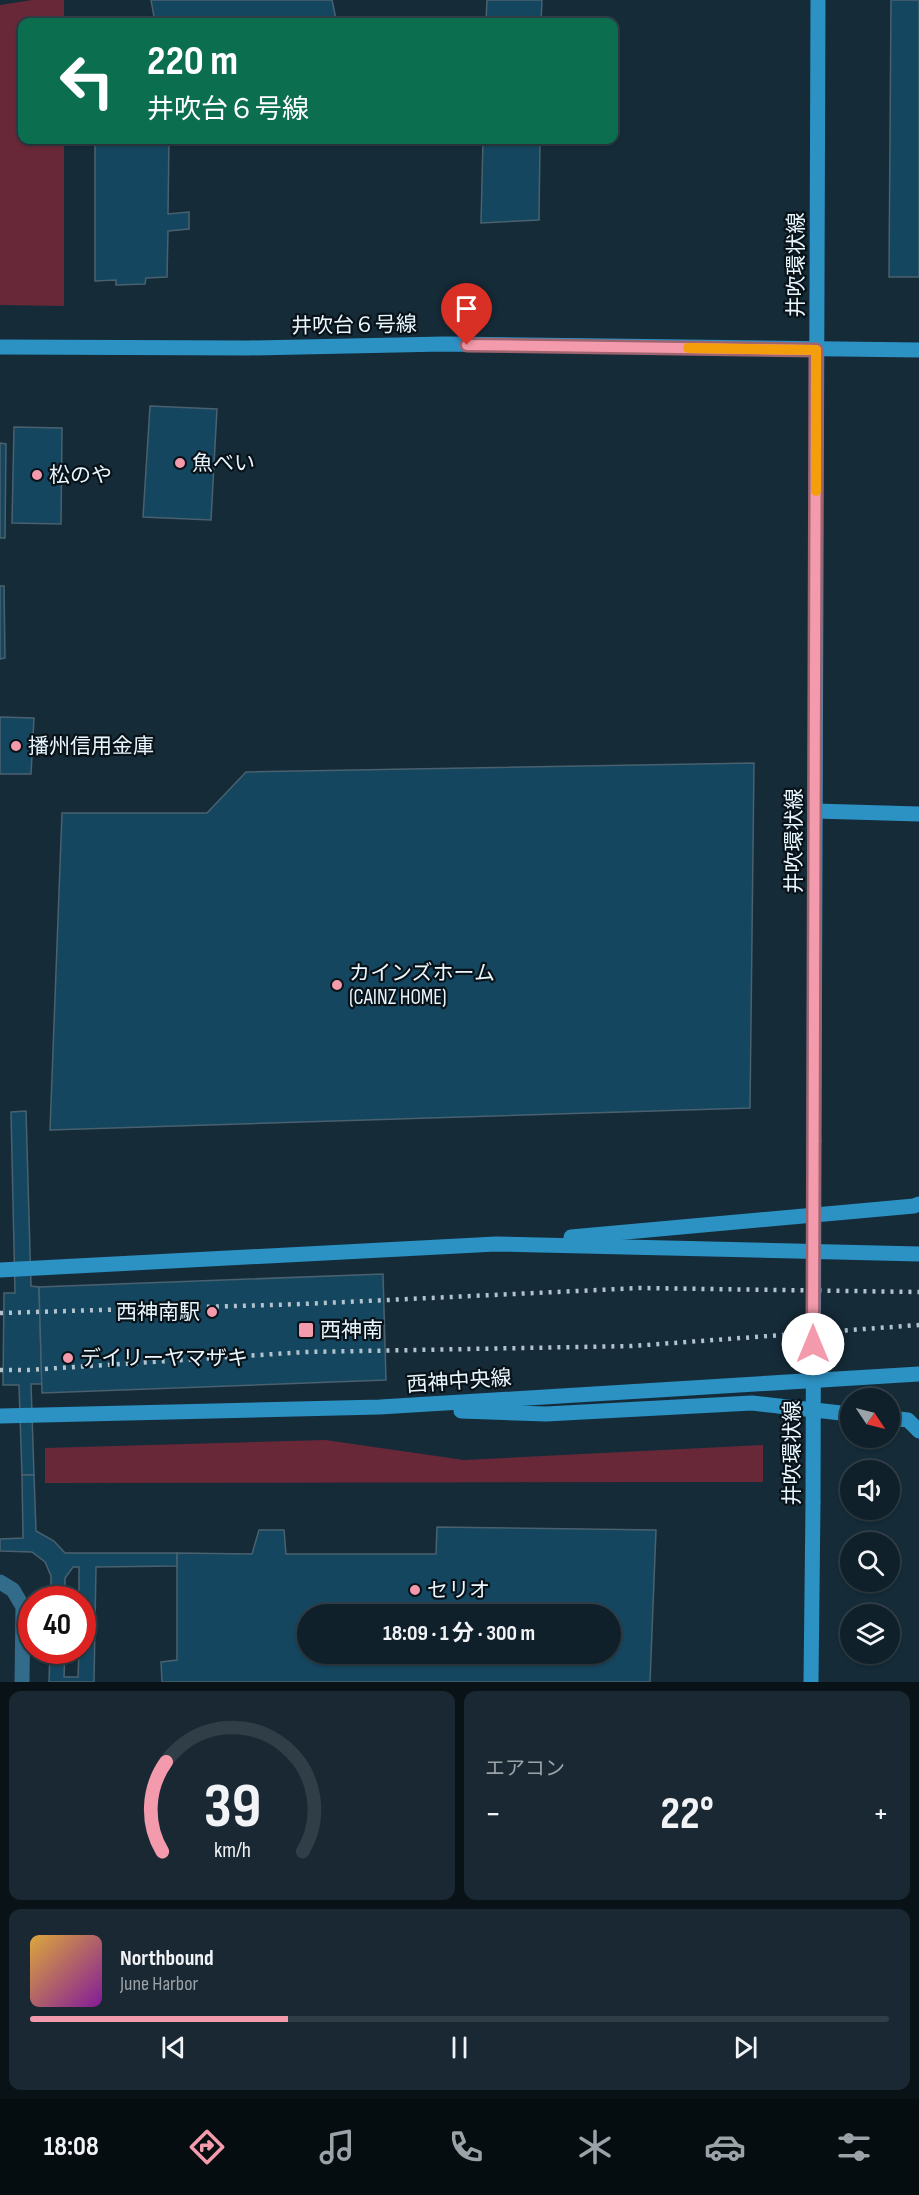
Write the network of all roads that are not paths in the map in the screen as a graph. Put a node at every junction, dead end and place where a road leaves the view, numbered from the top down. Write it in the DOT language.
graph roads {
  1 [pos="819,0"];
  2 [pos="0,347"];
  3 [pos="816,350"];
  4 [pos="919,350"];
  5 [pos="815,811"];
  6 [pos="919,814"];
  7 [pos="919,1204"];
  8 [pos="496,1244"];
  9 [pos="919,1254"];
  10 [pos="0,1270"];
  11 [pos="919,1374"];
  12 [pos="380,1407"];
  13 [pos="840,1413"];
  14 [pos="0,1416"];
  15 [pos="900,1419"];
  16 [pos="919,1431"];
  17 [pos="0,1582"];
  18 [pos="22,1682"];
  19 [pos="811,1682"];
  1 -- 3 [label="street, 井吹環状線"];
  2 -- 3 [label="street, 井吹台６号線"];
  3 -- 4 [label="street, 井吹台６号線"];
  3 -- 5 [label="street, 井吹環状線"];
  5 -- 6 [label="street"];
  5 -- 19 [label="street, 井吹環状線, bridge"];
  7 -- 8 [label="street"];
  8 -- 9 [label="street"];
  8 -- 10 [label="street"];
  11 -- 12 [label="street, 西神中央線"];
  12 -- 13 [label="street"];
  12 -- 14 [label="street, 西神中央線"];
  15 -- 16 [label="street"];
  17 -- 18 [label="lane"];
}
